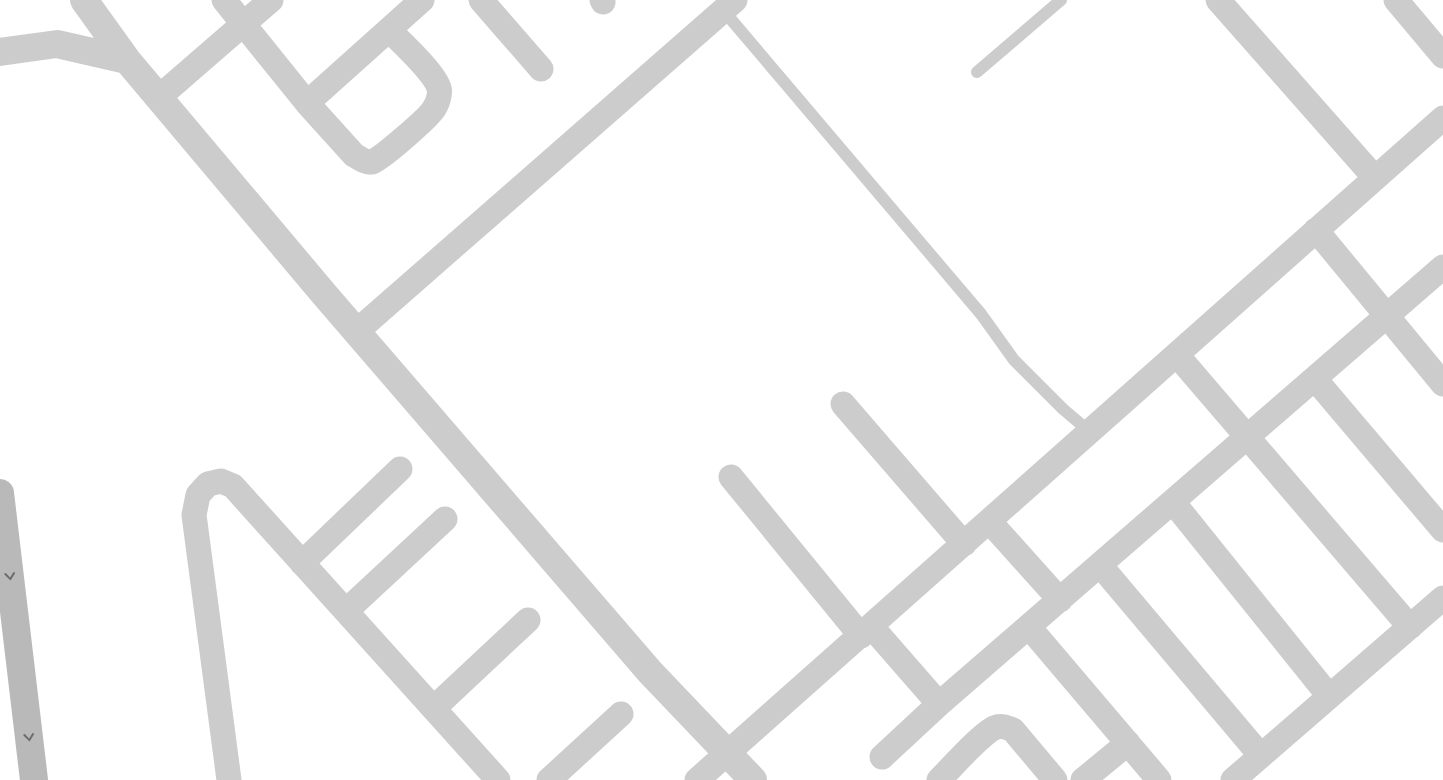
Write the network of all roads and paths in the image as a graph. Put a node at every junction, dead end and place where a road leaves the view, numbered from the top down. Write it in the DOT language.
graph roads {
  1 [pos="84,0"];
  2 [pos="224,0"];
  3 [pos="270,0"];
  4 [pos="422,0"];
  5 [pos="481,0"];
  6 [pos="1061,0"];
  7 [pos="1218,0"];
  8 [pos="1396,0"];
  9 [pos="729,5"];
  10 [pos="244,23"];
  11 [pos="389,30"];
  12 [pos="0,52"];
  13 [pos="1443,56"];
  14 [pos="127,60"];
  15 [pos="541,69"];
  16 [pos="977,72"];
  17 [pos="158,98"];
  18 [pos="308,103"];
  19 [pos="1443,118"];
  20 [pos="1376,178"];
  21 [pos="1316,230"];
  22 [pos="1443,267"];
  23 [pos="1387,316"];
  24 [pos="357,331"];
  25 [pos="1177,354"];
  26 [pos="1314,379"];
  27 [pos="1443,384"];
  28 [pos="843,404"];
  29 [pos="1090,432"];
  30 [pos="1248,437"];
  31 [pos="400,469"];
  32 [pos="732,477"];
  33 [pos="0,493"];
  34 [pos="1173,502"];
  35 [pos="445,519"];
  36 [pos="989,521"];
  37 [pos="1443,530"];
  38 [pos="964,544"];
  39 [pos="302,563"];
  40 [pos="1100,566"];
  41 [pos="1443,598"];
  42 [pos="1060,600"];
  43 [pos="346,611"];
  44 [pos="528,620"];
  45 [pos="1029,627"];
  46 [pos="1410,627"];
  47 [pos="866,631"];
  48 [pos="1329,696"];
  49 [pos="939,704"];
  50 [pos="434,708"];
  51 [pos="621,714"];
  52 [pos="1128,744"];
  53 [pos="728,754"];
  54 [pos="1261,756"];
  55 [pos="882,757"];
  56 [pos="34,780"];
  57 [pos="229,780"];
  58 [pos="498,780"];
  59 [pos="549,780"];
  60 [pos="698,780"];
  61 [pos="753,780"];
  62 [pos="939,780"];
  63 [pos="1055,780"];
  64 [pos="1083,780"];
  65 [pos="1159,780"];
  66 [pos="1233,780"];
  1 -- 14 [label="street"];
  2 -- 10 [label="street"];
  3 -- 10 [label="street"];
  4 -- 11 [label="street"];
  5 -- 15 [label="street"];
  6 -- 16 [label="lane"];
  7 -- 20 [label="street"];
  8 -- 13 [label="street"];
  9 -- 24 [label="street"];
  9 -- 29 [label="lane"];
  10 -- 17 [label="street"];
  10 -- 18 [label="street"];
  11 -- 18 [label="street"];
  11 -- 18 [label="street"];
  12 -- 14 [label="street"];
  14 -- 17 [label="street"];
  17 -- 24 [label="street"];
  19 -- 20 [label="street"];
  20 -- 21 [label="street"];
  21 -- 23 [label="street"];
  21 -- 25 [label="street"];
  22 -- 23 [label="street"];
  23 -- 26 [label="street"];
  23 -- 27 [label="street"];
  24 -- 53 [label="street"];
  25 -- 29 [label="street"];
  25 -- 30 [label="street"];
  26 -- 30 [label="street"];
  26 -- 37 [label="street"];
  28 -- 38 [label="street"];
  29 -- 36 [label="street"];
  30 -- 34 [label="street"];
  30 -- 46 [label="street"];
  31 -- 39 [label="street"];
  32 -- 47 [label="street"];
  33 -- 56 [label="main road, one-way"];
  34 -- 40 [label="street"];
  34 -- 48 [label="street"];
  35 -- 43 [label="street"];
  36 -- 38 [label="street"];
  36 -- 42 [label="street"];
  38 -- 47 [label="street"];
  39 -- 43 [label="street"];
  39 -- 57 [label="street"];
  40 -- 42 [label="street"];
  40 -- 54 [label="street"];
  41 -- 46 [label="street"];
  42 -- 45 [label="street"];
  43 -- 50 [label="street"];
  44 -- 50 [label="street"];
  45 -- 49 [label="street"];
  45 -- 52 [label="street"];
  46 -- 48 [label="street"];
  47 -- 49 [label="street"];
  47 -- 53 [label="street"];
  48 -- 54 [label="street"];
  49 -- 55 [label="street"];
  50 -- 58 [label="street"];
  51 -- 59 [label="street"];
  52 -- 64 [label="street"];
  52 -- 65 [label="street"];
  53 -- 60 [label="street"];
  53 -- 61 [label="street"];
  54 -- 66 [label="street"];
  62 -- 63 [label="street"];
}
